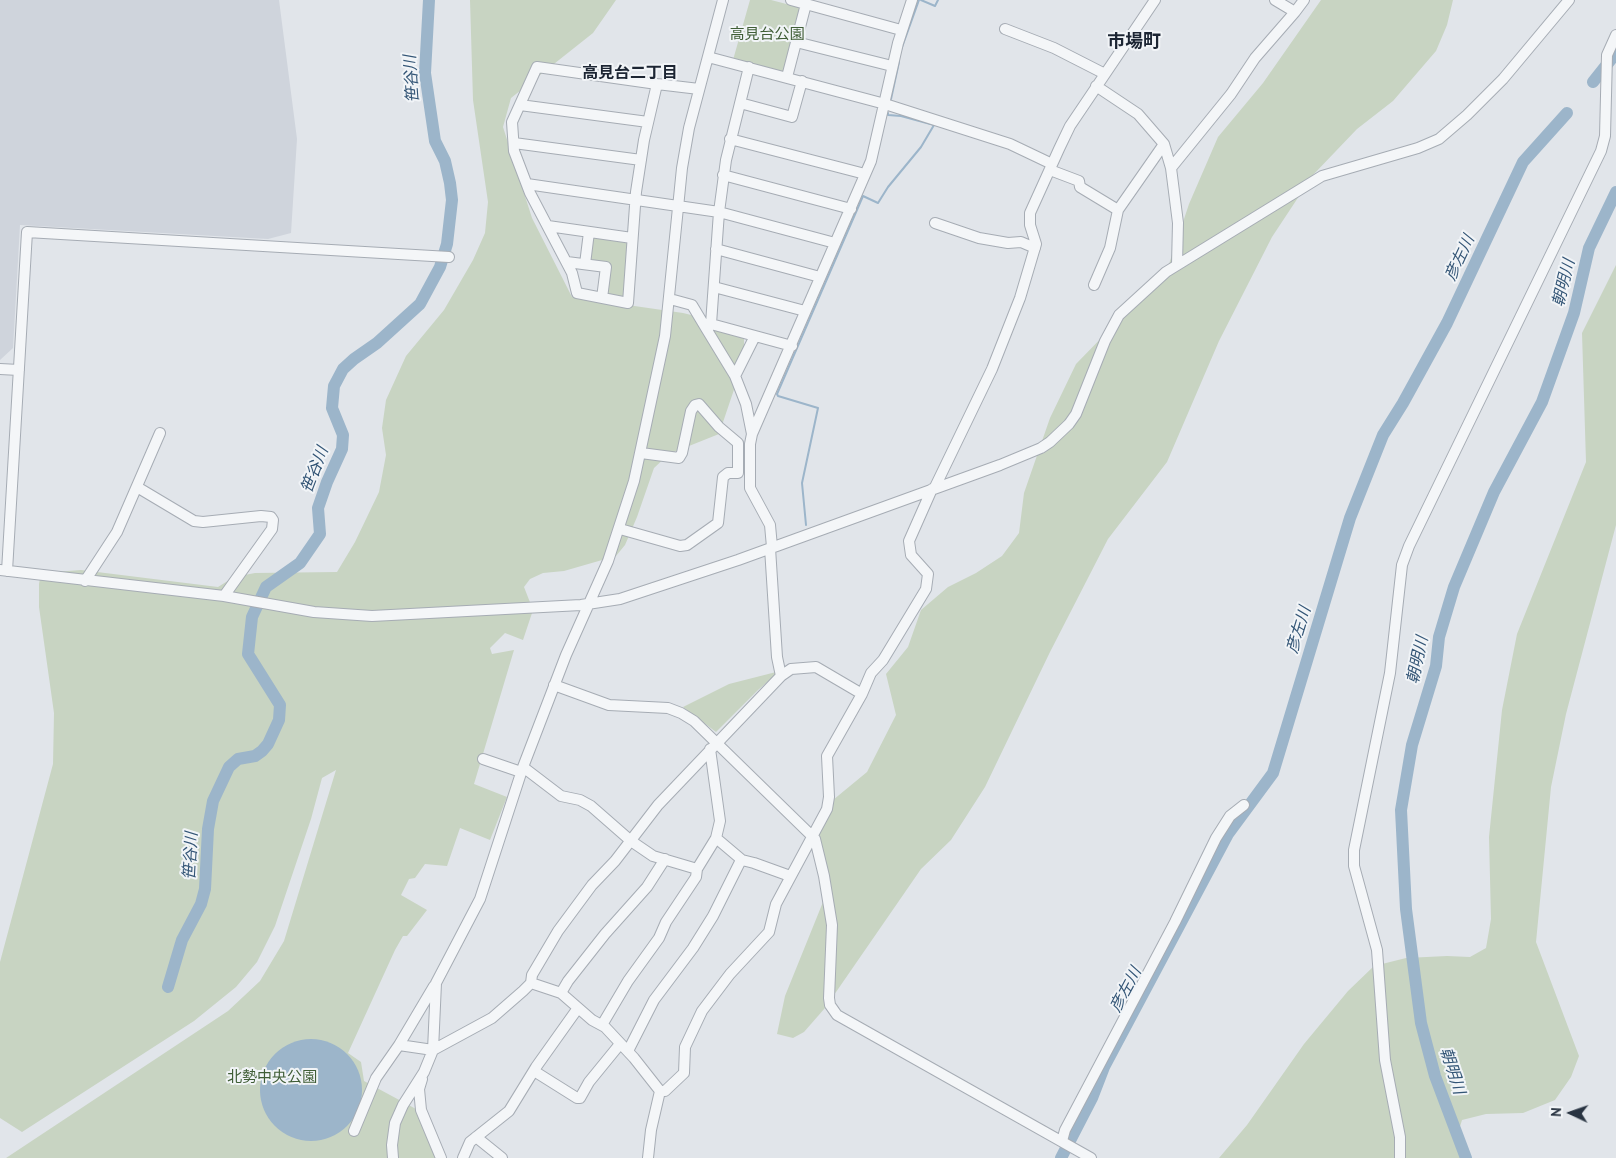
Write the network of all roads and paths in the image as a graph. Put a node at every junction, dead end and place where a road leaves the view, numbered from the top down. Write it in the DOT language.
graph roads {
  1 [pos="723,0"];
  2 [pos="791,0"];
  3 [pos="912,0"];
  4 [pos="1155,0"];
  5 [pos="1275,0"];
  6 [pos="1304,0"];
  7 [pos="1569,0"];
  8 [pos="806,4"];
  9 [pos="1295,12"];
  10 [pos="1005,29"];
  11 [pos="901,30"];
  12 [pos="1616,35"];
  13 [pos="796,42"];
  14 [pos="708,57"];
  15 [pos="892,66"];
  16 [pos="749,67"];
  17 [pos="1105,74"];
  18 [pos="787,77"];
  19 [pos="802,81"];
  20 [pos="657,84"];
  21 [pos="1096,86"];
  22 [pos="699,90"];
  23 [pos="740,103"];
  24 [pos="885,104"];
  25 [pos="520,105"];
  26 [pos="648,122"];
  27 [pos="730,139"];
  28 [pos="514,143"];
  29 [pos="1164,144"];
  30 [pos="641,160"];
  31 [pos="1051,167"];
  32 [pos="1171,168"];
  33 [pos="865,174"];
  34 [pos="723,175"];
  35 [pos="527,184"];
  36 [pos="635,199"];
  37 [pos="677,205"];
  38 [pos="851,209"];
  39 [pos="1118,210"];
  40 [pos="719,212"];
  41 [pos="935,222"];
  42 [pos="548,226"];
  43 [pos="1030,226"];
  44 [pos="589,232"];
  45 [pos="632,238"];
  46 [pos="1021,242"];
  47 [pos="835,243"];
  48 [pos="1035,248"];
  49 [pos="716,250"];
  50 [pos="449,257"];
  51 [pos="567,262"];
  52 [pos="585,264"];
  53 [pos="1177,264"];
  54 [pos="820,277"];
  55 [pos="1094,285"];
  56 [pos="714,287"];
  57 [pos="602,298"];
  58 [pos="670,299"];
  59 [pos="805,311"];
  60 [pos="709,327"];
  61 [pos="755,336"];
  62 [pos="792,346"];
  63 [pos="0,369"];
  64 [pos="19,370"];
  65 [pos="736,376"];
  66 [pos="160,433"];
  67 [pos="752,434"];
  68 [pos="641,453"];
  69 [pos="137,486"];
  70 [pos="934,488"];
  71 [pos="620,529"];
  72 [pos="771,547"];
  73 [pos="3,570"];
  74 [pos="85,581"];
  75 [pos="224,596"];
  76 [pos="590,603"];
  77 [pos="781,676"];
  78 [pos="554,685"];
  79 [pos="862,694"];
  80 [pos="714,746"];
  81 [pos="483,759"];
  82 [pos="522,770"];
  83 [pos="1244,805"];
  84 [pos="811,835"];
  85 [pos="716,838"];
  86 [pos="631,841"];
  87 [pos="665,859"];
  88 [pos="742,860"];
  89 [pos="698,869"];
  90 [pos="790,876"];
  91 [pos="436,983"];
  92 [pos="531,983"];
  93 [pos="561,993"];
  94 [pos="578,1008"];
  95 [pos="602,1025"];
  96 [pos="399,1045"];
  97 [pos="624,1047"];
  98 [pos="433,1050"];
  99 [pos="534,1071"];
  100 [pos="424,1072"];
  101 [pos="660,1091"];
  102 [pos="354,1131"];
  103 [pos="476,1137"];
  104 [pos="1066,1144"];
  105 [pos="393,1158"];
  106 [pos="442,1158"];
  107 [pos="462,1158"];
  108 [pos="502,1158"];
  109 [pos="648,1158"];
  110 [pos="1091,1158"];
  111 [pos="1400,1158"];
  1 -- 14 [label="street"];
  2 -- 8 [label="street"];
  3 -- 11 [label="street"];
  4 -- 17 [label="street"];
  5 -- 9 [label="street"];
  6 -- 9 [label="street"];
  7 -- 53 [label="street"];
  8 -- 11 [label="street"];
  8 -- 13 [label="street"];
  9 -- 32 [label="street"];
  10 -- 17 [label="street"];
  11 -- 15 [label="street"];
  12 -- 111 [label="street"];
  13 -- 15 [label="street"];
  13 -- 18 [label="street"];
  14 -- 16 [label="street"];
  14 -- 22 [label="street"];
  15 -- 24 [label="street"];
  16 -- 18 [label="street"];
  16 -- 23 [label="street"];
  17 -- 21 [label="street"];
  18 -- 19 [label="street"];
  19 -- 23 [label="street"];
  19 -- 24 [label="street"];
  20 -- 22 [label="street"];
  20 -- 25 [label="street"];
  20 -- 26 [label="street"];
  21 -- 29 [label="street"];
  21 -- 31 [label="street"];
  22 -- 37 [label="street"];
  23 -- 27 [label="street"];
  24 -- 31 [label="street"];
  24 -- 33 [label="street"];
  25 -- 26 [label="street"];
  25 -- 28 [label="street"];
  26 -- 30 [label="street"];
  27 -- 33 [label="street"];
  27 -- 34 [label="street"];
  28 -- 30 [label="street"];
  28 -- 35 [label="street"];
  29 -- 32 [label="street"];
  29 -- 39 [label="street"];
  30 -- 36 [label="street"];
  31 -- 39 [label="street"];
  31 -- 43 [label="street"];
  32 -- 53 [label="street"];
  33 -- 38 [label="street"];
  34 -- 38 [label="street"];
  34 -- 40 [label="street"];
  35 -- 36 [label="street"];
  35 -- 42 [label="street"];
  36 -- 37 [label="street"];
  36 -- 45 [label="street"];
  37 -- 40 [label="street"];
  37 -- 58 [label="street"];
  38 -- 47 [label="street"];
  39 -- 55 [label="street"];
  40 -- 47 [label="street"];
  40 -- 49 [label="street"];
  41 -- 46 [label="street"];
  42 -- 44 [label="street"];
  42 -- 51 [label="street"];
  43 -- 46 [label="street"];
  43 -- 48 [label="street"];
  44 -- 45 [label="street"];
  44 -- 52 [label="street"];
  45 -- 57 [label="street"];
  46 -- 48 [label="street"];
  47 -- 54 [label="street"];
  48 -- 70 [label="street"];
  49 -- 54 [label="street"];
  49 -- 56 [label="street"];
  50 -- 64 [label="street"];
  51 -- 52 [label="street"];
  51 -- 57 [label="street"];
  52 -- 57 [label="street"];
  53 -- 70 [label="street"];
  54 -- 59 [label="street"];
  56 -- 59 [label="street"];
  56 -- 60 [label="street"];
  58 -- 60 [label="street"];
  58 -- 68 [label="street"];
  59 -- 62 [label="street"];
  60 -- 61 [label="street"];
  60 -- 65 [label="street"];
  61 -- 62 [label="street"];
  61 -- 65 [label="street"];
  62 -- 67 [label="street"];
  63 -- 64 [label="street"];
  64 -- 73 [label="street"];
  65 -- 67 [label="street"];
  66 -- 69 [label="street"];
  67 -- 72 [label="street"];
  68 -- 71 [label="street"];
  68 -- 71 [label="street"];
  69 -- 74 [label="street"];
  69 -- 75 [label="street"];
  70 -- 72 [label="street"];
  70 -- 79 [label="street"];
  71 -- 76 [label="street"];
  72 -- 76 [label="street"];
  72 -- 77 [label="street"];
  73 -- 74 [label="street"];
  74 -- 75 [label="street"];
  75 -- 76 [label="street"];
  76 -- 78 [label="street"];
  77 -- 79 [label="street"];
  77 -- 80 [label="street"];
  78 -- 80 [label="street"];
  78 -- 82 [label="street"];
  79 -- 84 [label="street"];
  80 -- 84 [label="street"];
  80 -- 85 [label="street"];
  80 -- 86 [label="street"];
  81 -- 82 [label="street"];
  82 -- 86 [label="street"];
  82 -- 91 [label="street"];
  83 -- 104 [label="street"];
  84 -- 90 [label="street"];
  84 -- 104 [label="street"];
  85 -- 88 [label="street"];
  85 -- 89 [label="street"];
  86 -- 87 [label="street"];
  86 -- 92 [label="street"];
  87 -- 89 [label="street"];
  87 -- 93 [label="street"];
  88 -- 90 [label="street"];
  88 -- 97 [label="street"];
  89 -- 95 [label="street"];
  90 -- 101 [label="street"];
  91 -- 96 [label="street"];
  91 -- 98 [label="street"];
  92 -- 93 [label="street"];
  92 -- 98 [label="street"];
  93 -- 94 [label="street"];
  94 -- 95 [label="street"];
  94 -- 99 [label="street"];
  95 -- 97 [label="street"];
  96 -- 98 [label="street"];
  96 -- 102 [label="street"];
  97 -- 99 [label="street"];
  97 -- 101 [label="street"];
  98 -- 100 [label="street"];
  99 -- 103 [label="street"];
  100 -- 105 [label="street"];
  100 -- 106 [label="street"];
  101 -- 109 [label="street"];
  103 -- 107 [label="street"];
  103 -- 108 [label="street"];
  104 -- 110 [label="street"];
}
